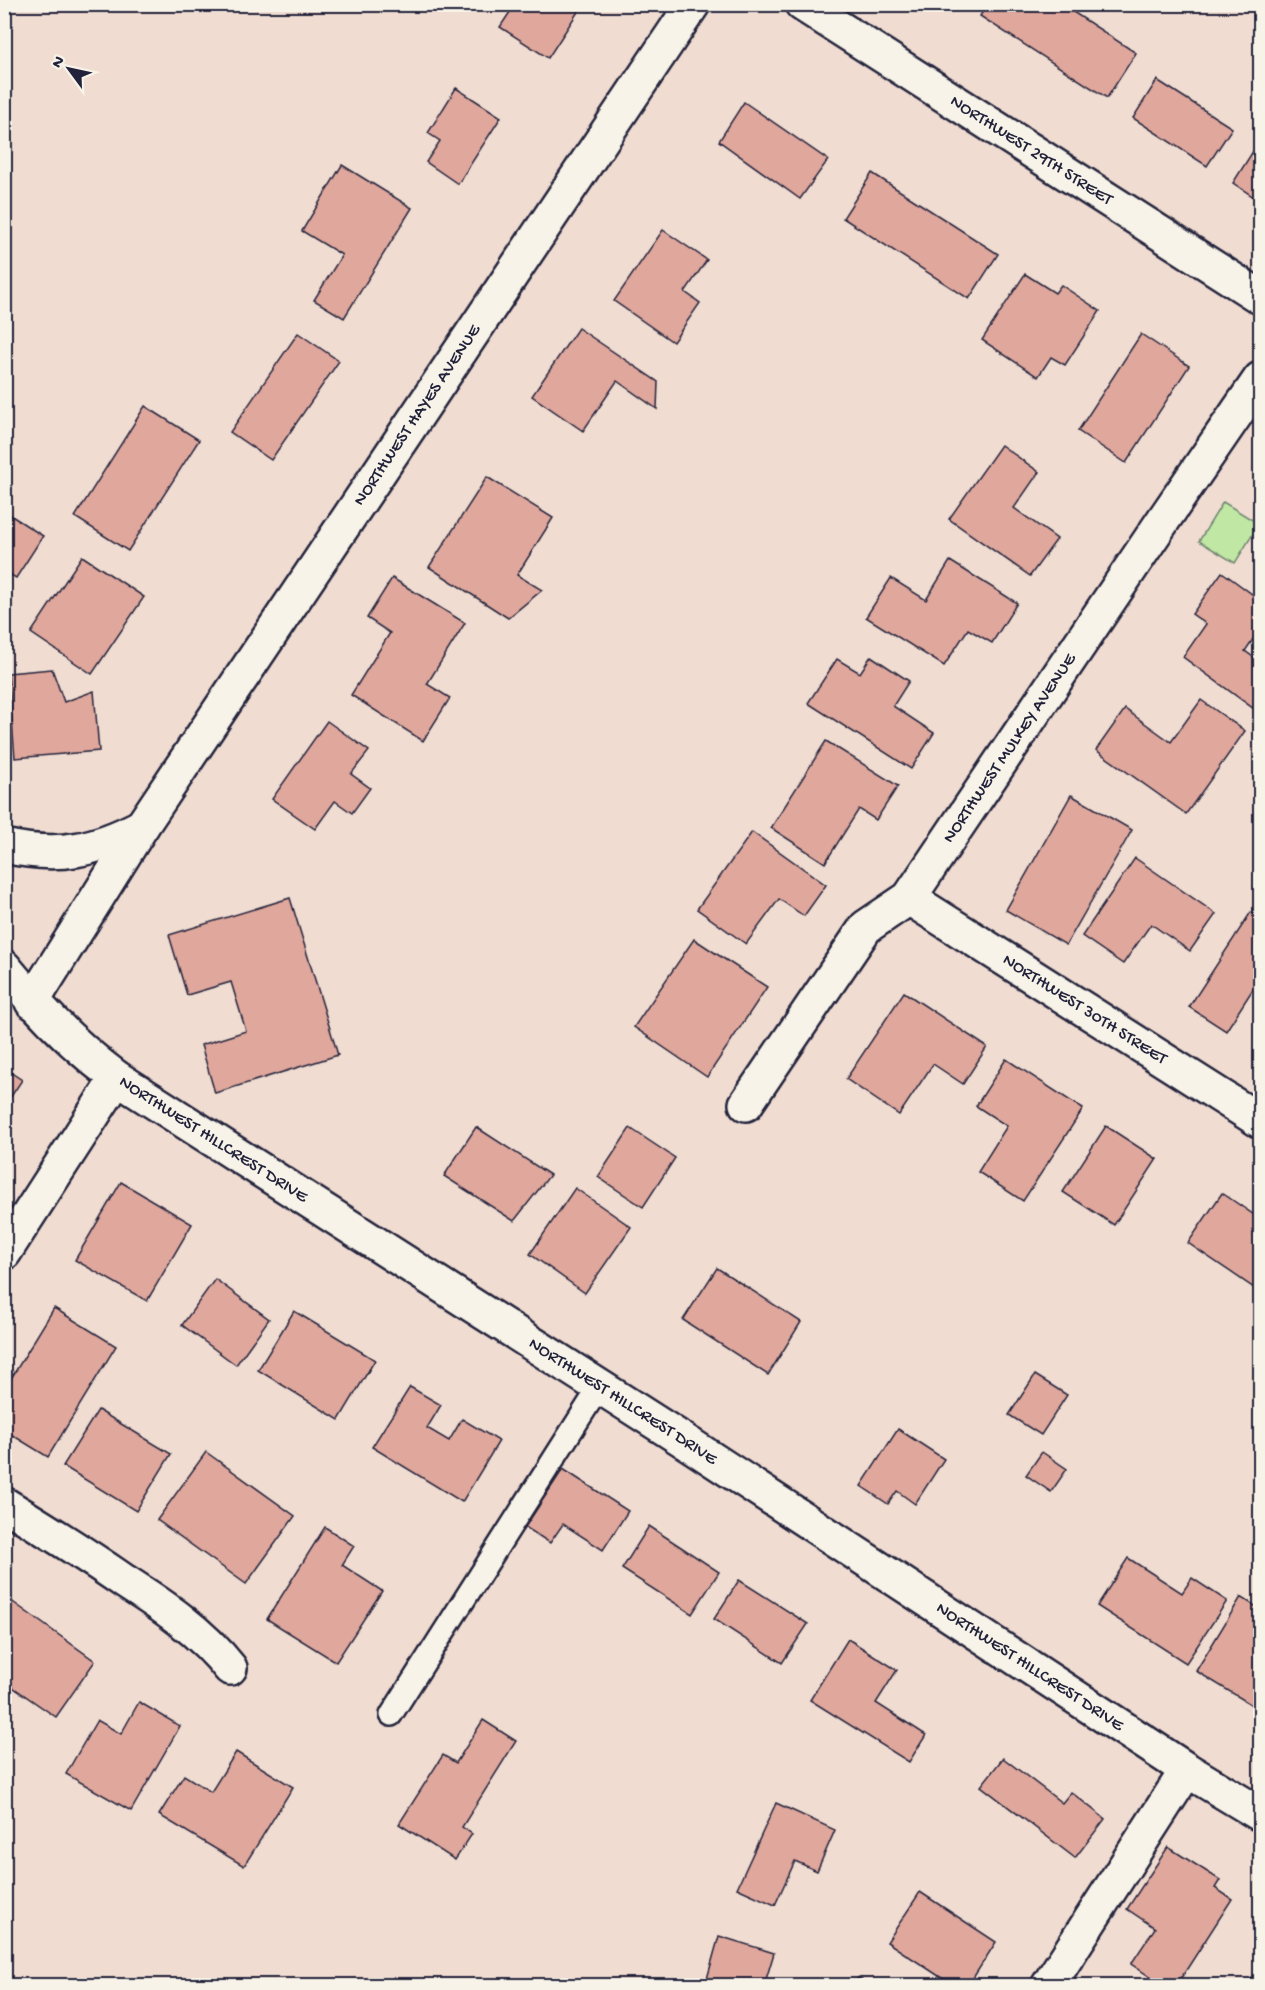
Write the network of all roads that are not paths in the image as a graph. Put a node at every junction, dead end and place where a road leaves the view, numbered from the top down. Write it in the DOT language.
graph roads {
  1 [pos="693,4"];
  2 [pos="802,4"];
  3 [pos="1260,297"];
  4 [pos="1260,379"];
  5 [pos="142,826"];
  6 [pos="4,846"];
  7 [pos="909,898"];
  8 [pos="4,967"];
  9 [pos="32,1002"];
  10 [pos="117,1078"];
  11 [pos="746,1104"];
  12 [pos="1260,1121"];
  13 [pos="4,1254"];
  14 [pos="600,1386"];
  15 [pos="4,1504"];
  16 [pos="230,1668"];
  17 [pos="391,1715"];
  18 [pos="1187,1770"];
  19 [pos="1260,1814"];
  20 [pos="1048,1986"];
  1 -- 5 [label="street, NORTHWEST HAYES AVENUE"];
  2 -- 3 [label="street, NORTHWEST 29TH STREET"];
  4 -- 7 [label="street, NORTHWEST MULKEY AVENUE"];
  5 -- 6 [label="street, NORTHWEST HAYES AVENUE"];
  5 -- 9 [label="street, NORTHWEST HAYES AVENUE"];
  7 -- 11 [label="street, NORTHWEST MULKEY AVENUE"];
  7 -- 12 [label="street, NORTHWEST 30TH STREET"];
  8 -- 9 [label="street, NORTHWEST HILLCREST DRIVE"];
  9 -- 10 [label="street, NORTHWEST HILLCREST DRIVE"];
  10 -- 13 [label="street"];
  10 -- 14 [label="street, NORTHWEST HILLCREST DRIVE"];
  14 -- 17 [label="lane"];
  14 -- 18 [label="street, NORTHWEST HILLCREST DRIVE"];
  15 -- 16 [label="street"];
  18 -- 19 [label="street, NORTHWEST HILLCREST DRIVE"];
  18 -- 20 [label="street"];
}
